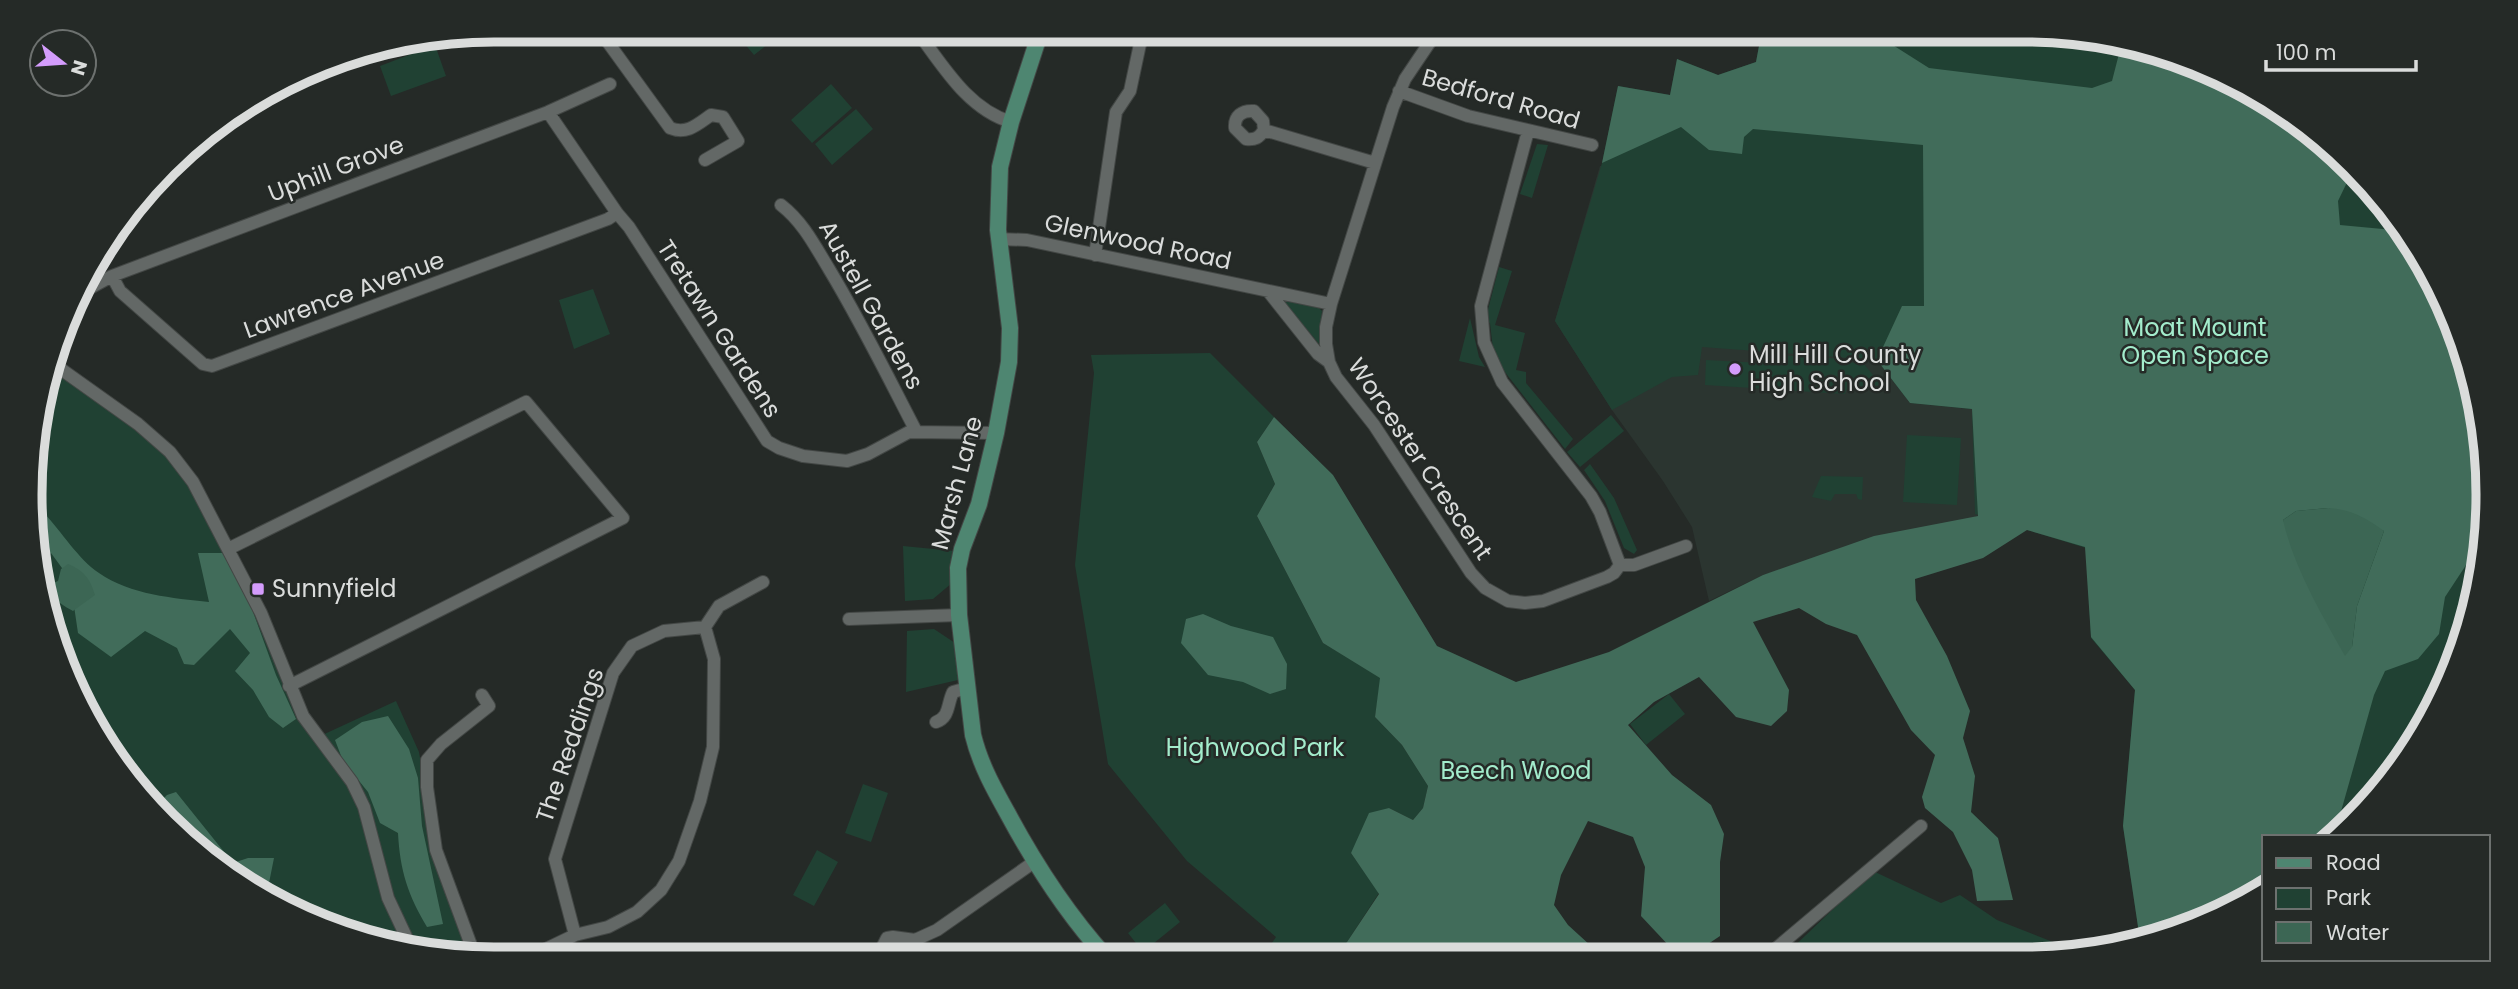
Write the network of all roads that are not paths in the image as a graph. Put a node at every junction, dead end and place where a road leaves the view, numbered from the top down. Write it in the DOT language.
graph roads {
  1 [pos="608,42"];
  2 [pos="926,42"];
  3 [pos="1037,42"];
  4 [pos="1140,42"];
  5 [pos="1430,42"];
  6 [pos="610,84"];
  7 [pos="1398,92"];
  8 [pos="548,112"];
  9 [pos="1011,122"];
  10 [pos="1264,130"];
  11 [pos="1528,131"];
  12 [pos="1592,145"];
  13 [pos="705,160"];
  14 [pos="1375,163"];
  15 [pos="781,205"];
  16 [pos="617,213"];
  17 [pos="999,239"];
  18 [pos="1095,256"];
  19 [pos="112,276"];
  20 [pos="93,286"];
  21 [pos="1268,291"];
  22 [pos="1331,304"];
  23 [pos="1329,362"];
  24 [pos="60,368"];
  25 [pos="916,431"];
  26 [pos="996,433"];
  27 [pos="1686,546"];
  28 [pos="228,549"];
  29 [pos="1620,565"];
  30 [pos="763,582"];
  31 [pos="959,615"];
  32 [pos="849,619"];
  33 [pos="705,627"];
  34 [pos="289,686"];
  35 [pos="967,688"];
  36 [pos="482,695"];
  37 [pos="936,722"];
  38 [pos="1921,826"];
  39 [pos="1034,862"];
  40 [pos="575,935"];
  41 [pos="407,938"];
  42 [pos="915,940"];
  43 [pos="471,946"];
  44 [pos="550,947"];
  45 [pos="1093,947"];
  46 [pos="1778,947"];
  1 -- 13 [label="street"];
  2 -- 9 [label="street"];
  3 -- 9 [label="main road, Marsh Lane"];
  4 -- 18 [label="street"];
  5 -- 7 [label="street, Worcester Crescent"];
  6 -- 8 [label="street, Uphill Grove"];
  7 -- 11 [label="street, Bedford Road"];
  7 -- 14 [label="street, Worcester Crescent"];
  8 -- 16 [label="street, Tretawn Gardens"];
  8 -- 19 [label="street, Uphill Grove"];
  9 -- 17 [label="main road, Marsh Lane"];
  10 -- 14 [label="street"];
  11 -- 12 [label="street, Bedford Road"];
  11 -- 29 [label="street"];
  14 -- 22 [label="street, Worcester Crescent"];
  15 -- 25 [label="street, Austell Gardens"];
  16 -- 19 [label="street, Lawrence Avenue"];
  16 -- 25 [label="street, Tretawn Gardens"];
  17 -- 18 [label="street, Glenwood Road"];
  17 -- 26 [label="main road, Marsh Lane"];
  18 -- 21 [label="street, Glenwood Road"];
  19 -- 20 [label="street, Uphill Grove"];
  21 -- 22 [label="street, Glenwood Road"];
  21 -- 23 [label="street"];
  22 -- 23 [label="street, Worcester Crescent"];
  23 -- 29 [label="street, Worcester Crescent"];
  24 -- 28 [label="street"];
  25 -- 26 [label="street, Tretawn Gardens"];
  26 -- 31 [label="main road, Marsh Lane"];
  27 -- 29 [label="street, Worcester Crescent"];
  28 -- 34 [label="street"];
  28 -- 34 [label="street"];
  30 -- 33 [label="street"];
  31 -- 32 [label="street"];
  31 -- 35 [label="main road, Marsh Lane"];
  33 -- 40 [label="street"];
  33 -- 40 [label="street, The Reddings"];
  34 -- 41 [label="street"];
  35 -- 37 [label="street"];
  35 -- 39 [label="main road, Marsh Lane"];
  36 -- 43 [label="street"];
  38 -- 46 [label="street"];
  39 -- 42 [label="street"];
  39 -- 45 [label="main road, Marsh Lane"];
  40 -- 44 [label="street"];
}
